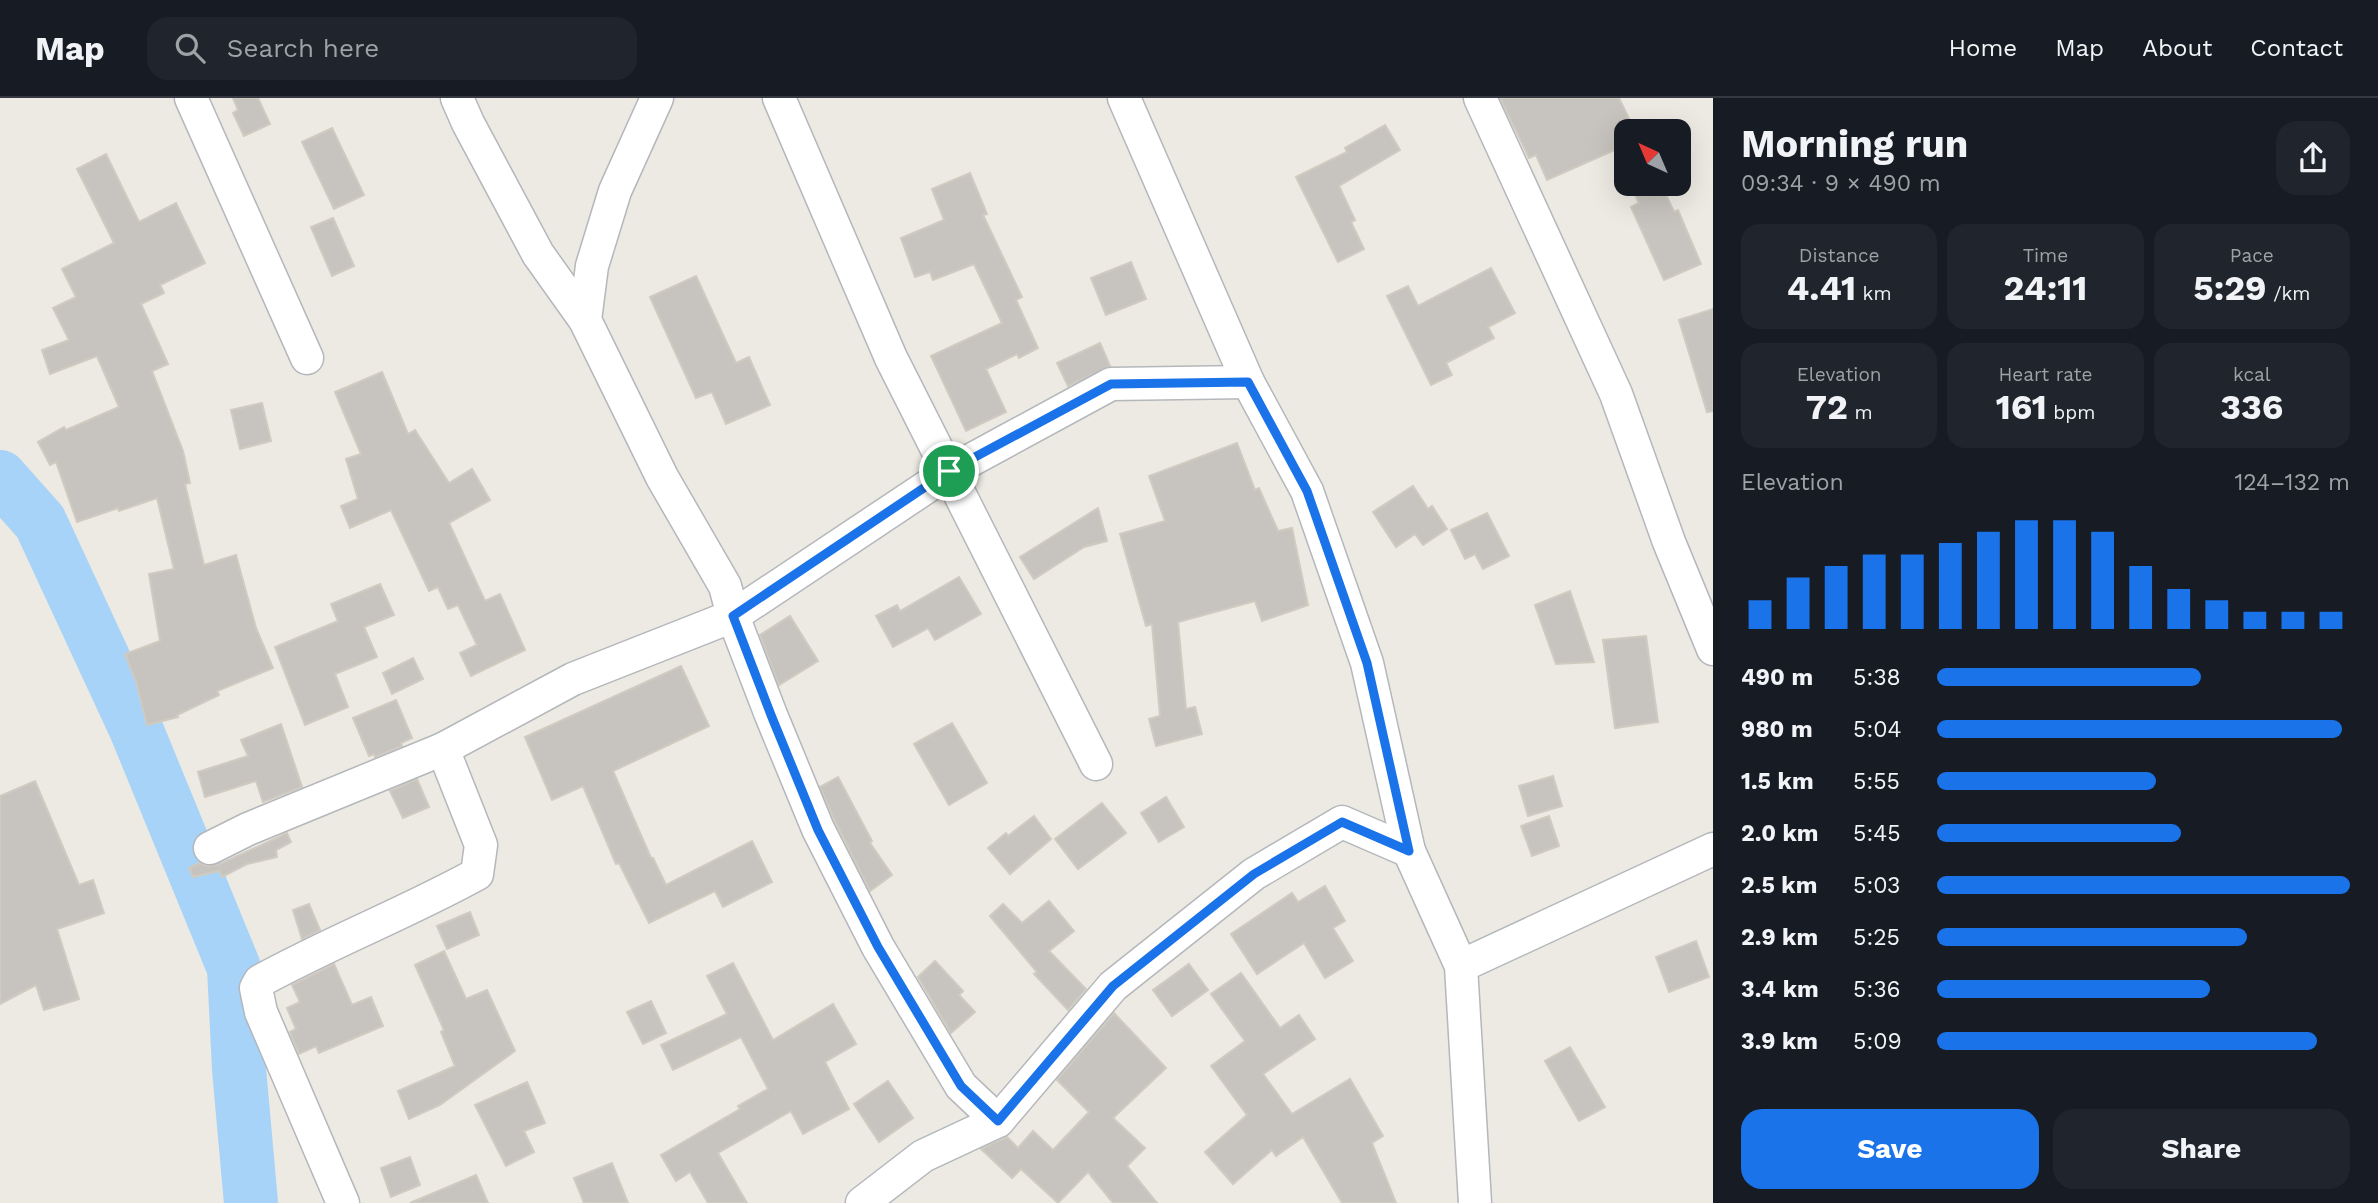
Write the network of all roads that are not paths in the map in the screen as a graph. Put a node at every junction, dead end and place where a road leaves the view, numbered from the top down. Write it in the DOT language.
graph roads {
  1 [pos="191,98"];
  2 [pos="457,98"];
  3 [pos="657,98"];
  4 [pos="779,98"];
  5 [pos="1124,98"];
  6 [pos="1480,98"];
  7 [pos="585,320"];
  8 [pos="307,358"];
  9 [pos="1248,382"];
  10 [pos="949,471"];
  11 [pos="733,616"];
  12 [pos="1713,649"];
  13 [pos="443,749"];
  14 [pos="1096,764"];
  15 [pos="210,848"];
  16 [pos="1713,849"];
  17 [pos="1409,851"];
  18 [pos="1461,966"];
  19 [pos="998,1121"];
  20 [pos="343,1203"];
  21 [pos="862,1203"];
  22 [pos="1475,1203"];
  1 -- 8 [label="street"];
  2 -- 7 [label="street"];
  3 -- 7 [label="street"];
  4 -- 10 [label="street"];
  5 -- 9 [label="street"];
  6 -- 12 [label="street"];
  7 -- 11 [label="street"];
  9 -- 10 [label="street"];
  9 -- 17 [label="street"];
  10 -- 11 [label="street"];
  10 -- 14 [label="street"];
  11 -- 13 [label="street"];
  11 -- 19 [label="street"];
  13 -- 15 [label="street"];
  13 -- 20 [label="street"];
  16 -- 18 [label="street"];
  17 -- 18 [label="street"];
  17 -- 19 [label="street"];
  18 -- 22 [label="street"];
  19 -- 21 [label="street"];
}
